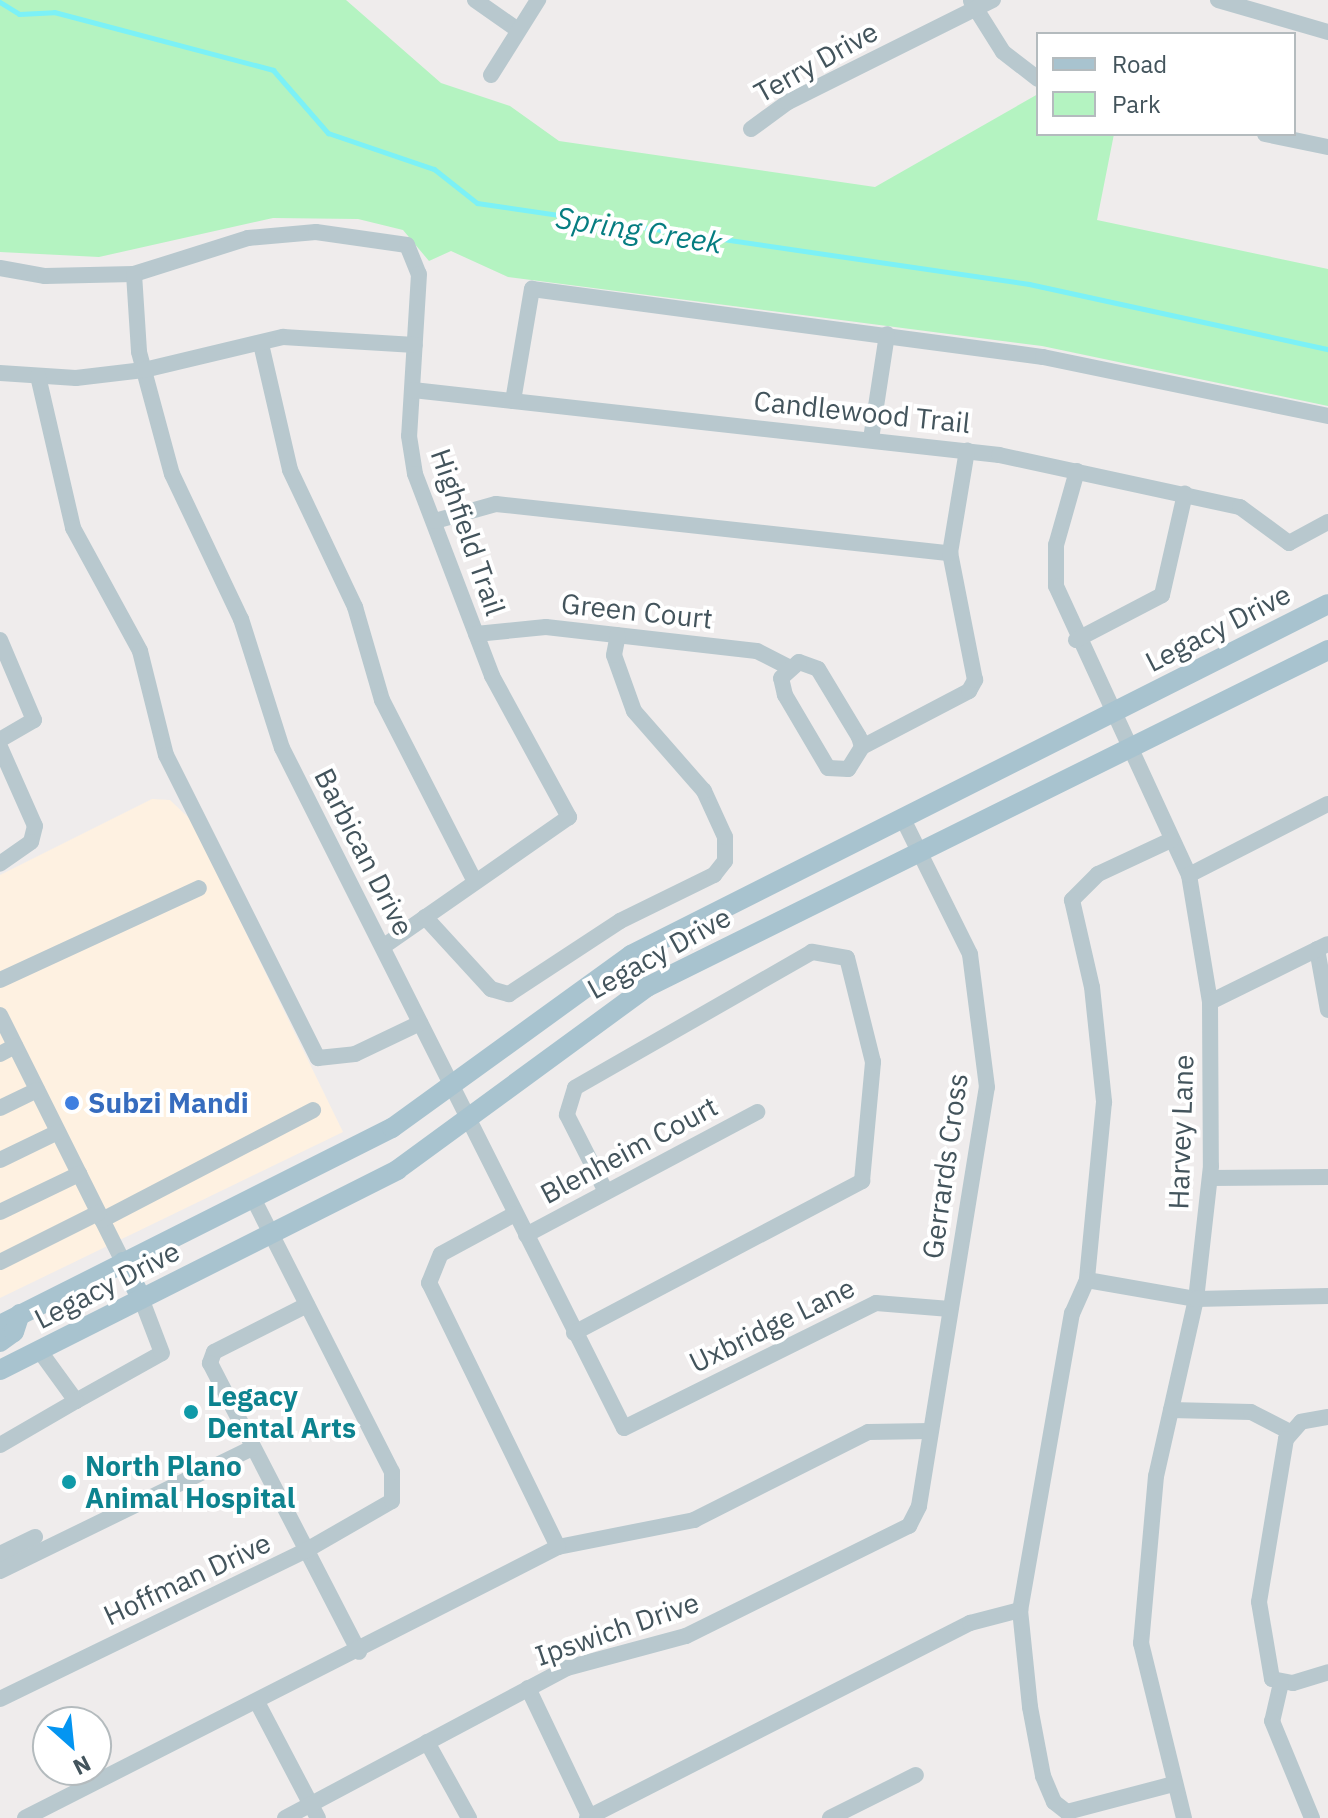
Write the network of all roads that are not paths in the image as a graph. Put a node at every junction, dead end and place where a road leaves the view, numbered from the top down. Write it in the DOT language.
graph roads {
  1 [pos="475,0"];
  2 [pos="538,0"];
  3 [pos="993,0"];
  4 [pos="1218,0"];
  5 [pos="973,5"];
  6 [pos="515,28"];
  7 [pos="1328,32"];
  8 [pos="491,75"];
  9 [pos="1036,77"];
  10 [pos="751,129"];
  11 [pos="1275,136"];
  12 [pos="1328,147"];
  13 [pos="0,268"];
  14 [pos="134,274"];
  15 [pos="887,334"];
  16 [pos="261,344"];
  17 [pos="415,345"];
  18 [pos="144,370"];
  19 [pos="0,373"];
  20 [pos="38,376"];
  21 [pos="413,390"];
  22 [pos="513,401"];
  23 [pos="1328,416"];
  24 [pos="871,439"];
  25 [pos="967,450"];
  26 [pos="1077,471"];
  27 [pos="1185,494"];
  28 [pos="435,521"];
  29 [pos="1328,522"];
  30 [pos="950,553"];
  31 [pos="1328,604"];
  32 [pos="476,634"];
  33 [pos="618,635"];
  34 [pos="0,640"];
  35 [pos="1076,640"];
  36 [pos="1328,650"];
  37 [pos="789,667"];
  38 [pos="1110,713"];
  39 [pos="0,740"];
  40 [pos="1124,745"];
  41 [pos="0,747"];
  42 [pos="862,747"];
  43 [pos="1328,804"];
  44 [pos="902,817"];
  45 [pos="1171,840"];
  46 [pos="918,852"];
  47 [pos="0,864"];
  48 [pos="1189,875"];
  49 [pos="475,882"];
  50 [pos="199,888"];
  51 [pos="425,917"];
  52 [pos="384,946"];
  53 [pos="1322,947"];
  54 [pos="0,980"];
  55 [pos="1210,1002"];
  56 [pos="1328,1010"];
  57 [pos="0,1015"];
  58 [pos="420,1023"];
  59 [pos="8,1050"];
  60 [pos="451,1089"];
  61 [pos="37,1090"];
  62 [pos="0,1108"];
  63 [pos="313,1110"];
  64 [pos="757,1112"];
  65 [pos="468,1122"];
  66 [pos="58,1132"];
  67 [pos="0,1160"];
  68 [pos="79,1174"];
  69 [pos="1328,1177"];
  70 [pos="1210,1178"];
  71 [pos="606,1192"];
  72 [pos="254,1200"];
  73 [pos="0,1212"];
  74 [pos="515,1214"];
  75 [pos="100,1217"];
  76 [pos="526,1235"];
  77 [pos="271,1236"];
  78 [pos="0,1262"];
  79 [pos="123,1262"];
  80 [pos="1087,1280"];
  81 [pos="1328,1296"];
  82 [pos="141,1298"];
  83 [pos="1196,1299"];
  84 [pos="307,1305"];
  85 [pos="950,1309"];
  86 [pos="20,1314"];
  87 [pos="0,1325"];
  88 [pos="574,1333"];
  89 [pos="0,1342"];
  90 [pos="39,1350"];
  91 [pos="0,1370"];
  92 [pos="76,1401"];
  93 [pos="1171,1410"];
  94 [pos="1328,1417"];
  95 [pos="624,1428"];
  96 [pos="930,1431"];
  97 [pos="1290,1432"];
  98 [pos="0,1445"];
  99 [pos="252,1448"];
  100 [pos="901,1531"];
  101 [pos="35,1537"];
  102 [pos="558,1547"];
  103 [pos="305,1551"];
  104 [pos="0,1554"];
  105 [pos="0,1571"];
  106 [pos="1020,1610"];
  107 [pos="359,1652"];
  108 [pos="1328,1672"];
  109 [pos="1281,1683"];
  110 [pos="528,1688"];
  111 [pos="0,1699"];
  112 [pos="257,1702"];
  113 [pos="427,1742"];
  114 [pos="916,1775"];
  115 [pos="1174,1784"];
  116 [pos="314,1812"];
  117 [pos="25,1818"];
  118 [pos="285,1818"];
  119 [pos="469,1818"];
  120 [pos="589,1818"];
  121 [pos="830,1818"];
  122 [pos="1184,1818"];
  123 [pos="1312,1818"];
  1 -- 6 [label="street"];
  2 -- 6 [label="street"];
  3 -- 5 [label="street, Terry Drive"];
  4 -- 7 [label="street"];
  5 -- 9 [label="street"];
  5 -- 10 [label="street, Terry Drive"];
  6 -- 8 [label="street"];
  11 -- 12 [label="street"];
  13 -- 14 [label="street"];
  14 -- 17 [label="street, Highfield Trail"];
  14 -- 18 [label="street, Barbican Drive"];
  15 -- 22 [label="street"];
  15 -- 23 [label="street"];
  15 -- 24 [label="street"];
  16 -- 17 [label="street"];
  16 -- 18 [label="street"];
  16 -- 49 [label="street"];
  17 -- 21 [label="street, Highfield Trail"];
  18 -- 20 [label="street"];
  18 -- 52 [label="street, Barbican Drive"];
  19 -- 20 [label="street"];
  20 -- 58 [label="street"];
  21 -- 22 [label="street, Candlewood Trail"];
  21 -- 28 [label="street, Highfield Trail"];
  22 -- 24 [label="street, Candlewood Trail"];
  24 -- 25 [label="street, Candlewood Trail"];
  25 -- 26 [label="street, Candlewood Trail"];
  25 -- 30 [label="street"];
  26 -- 27 [label="street, Candlewood Trail"];
  26 -- 35 [label="street, Harvey Lane"];
  27 -- 29 [label="street, Candlewood Trail"];
  27 -- 35 [label="street"];
  28 -- 30 [label="street"];
  28 -- 32 [label="street, Highfield Trail"];
  30 -- 42 [label="street"];
  31 -- 38 [label="main road, Legacy Drive"];
  32 -- 33 [label="street, Green Court"];
  32 -- 49 [label="street, Highfield Trail"];
  33 -- 37 [label="street, Green Court"];
  33 -- 51 [label="street"];
  34 -- 39 [label="street"];
  35 -- 38 [label="street, Harvey Lane"];
  36 -- 40 [label="main road, Legacy Drive"];
  37 -- 42 [label="street, Green Court"];
  37 -- 42 [label="street"];
  38 -- 40 [label="street, Harvey Lane"];
  38 -- 44 [label="main road, Legacy Drive"];
  40 -- 45 [label="street, Harvey Lane"];
  40 -- 46 [label="main road, Legacy Drive"];
  41 -- 47 [label="street"];
  43 -- 48 [label="street"];
  44 -- 46 [label="street, Gerrards Cross"];
  44 -- 60 [label="main road, Legacy Drive"];
  45 -- 48 [label="street, Harvey Lane"];
  45 -- 80 [label="street"];
  46 -- 65 [label="main road, Legacy Drive"];
  46 -- 85 [label="street, Gerrards Cross"];
  48 -- 55 [label="street, Harvey Lane"];
  49 -- 51 [label="street"];
  50 -- 54 [label="street"];
  51 -- 52 [label="street"];
  52 -- 58 [label="street, Barbican Drive"];
  53 -- 55 [label="street"];
  53 -- 56 [label="street"];
  55 -- 70 [label="street, Harvey Lane"];
  57 -- 59 [label="street"];
  58 -- 60 [label="street, Barbican Drive"];
  59 -- 61 [label="street"];
  60 -- 65 [label="street, Barbican Drive"];
  60 -- 72 [label="main road, Legacy Drive"];
  61 -- 62 [label="street"];
  61 -- 66 [label="street"];
  63 -- 75 [label="street"];
  64 -- 71 [label="street, Blenheim Court"];
  65 -- 74 [label="street, Barbican Drive"];
  65 -- 77 [label="main road, Legacy Drive"];
  66 -- 67 [label="street"];
  66 -- 68 [label="street"];
  68 -- 73 [label="street"];
  68 -- 75 [label="street"];
  69 -- 70 [label="street"];
  70 -- 83 [label="street, Harvey Lane"];
  71 -- 76 [label="street, Blenheim Court"];
  71 -- 88 [label="street"];
  72 -- 77 [label="street"];
  72 -- 79 [label="main road, Legacy Drive"];
  74 -- 76 [label="street, Barbican Drive"];
  74 -- 102 [label="street"];
  75 -- 78 [label="street"];
  75 -- 79 [label="street"];
  76 -- 88 [label="street, Barbican Drive"];
  77 -- 82 [label="main road, Legacy Drive"];
  77 -- 84 [label="street"];
  79 -- 82 [label="main road"];
  79 -- 86 [label="main road, Legacy Drive"];
  80 -- 83 [label="street"];
  80 -- 106 [label="street"];
  81 -- 83 [label="street"];
  82 -- 90 [label="main road, Legacy Drive"];
  82 -- 92 [label="street"];
  83 -- 93 [label="street, Harvey Lane"];
  84 -- 99 [label="street"];
  84 -- 103 [label="street, Hoffman Drive"];
  85 -- 95 [label="street, Uxbridge Lane"];
  85 -- 96 [label="street, Gerrards Cross"];
  86 -- 87 [label="main road, Legacy Drive"];
  86 -- 89 [label="main road"];
  88 -- 95 [label="street, Barbican Drive"];
  90 -- 91 [label="main road, Legacy Drive"];
  90 -- 92 [label="street"];
  92 -- 98 [label="street"];
  93 -- 97 [label="street"];
  93 -- 115 [label="street, Harvey Lane"];
  94 -- 97 [label="street"];
  96 -- 100 [label="street, Gerrards Cross"];
  96 -- 102 [label="street"];
  97 -- 109 [label="street"];
  99 -- 103 [label="street"];
  99 -- 105 [label="street"];
  100 -- 110 [label="street, Ipswich Drive"];
  101 -- 104 [label="street"];
  102 -- 107 [label="street"];
  103 -- 107 [label="street"];
  103 -- 111 [label="street, Hoffman Drive"];
  106 -- 115 [label="street"];
  106 -- 120 [label="street"];
  107 -- 112 [label="street"];
  108 -- 109 [label="street"];
  109 -- 123 [label="street"];
  110 -- 113 [label="street, Ipswich Drive"];
  110 -- 120 [label="street"];
  112 -- 116 [label="street"];
  112 -- 117 [label="street"];
  113 -- 116 [label="street, Ipswich Drive"];
  113 -- 119 [label="street"];
  114 -- 121 [label="street"];
  115 -- 122 [label="street, Harvey Lane"];
  116 -- 118 [label="street, Ipswich Drive"];
}
